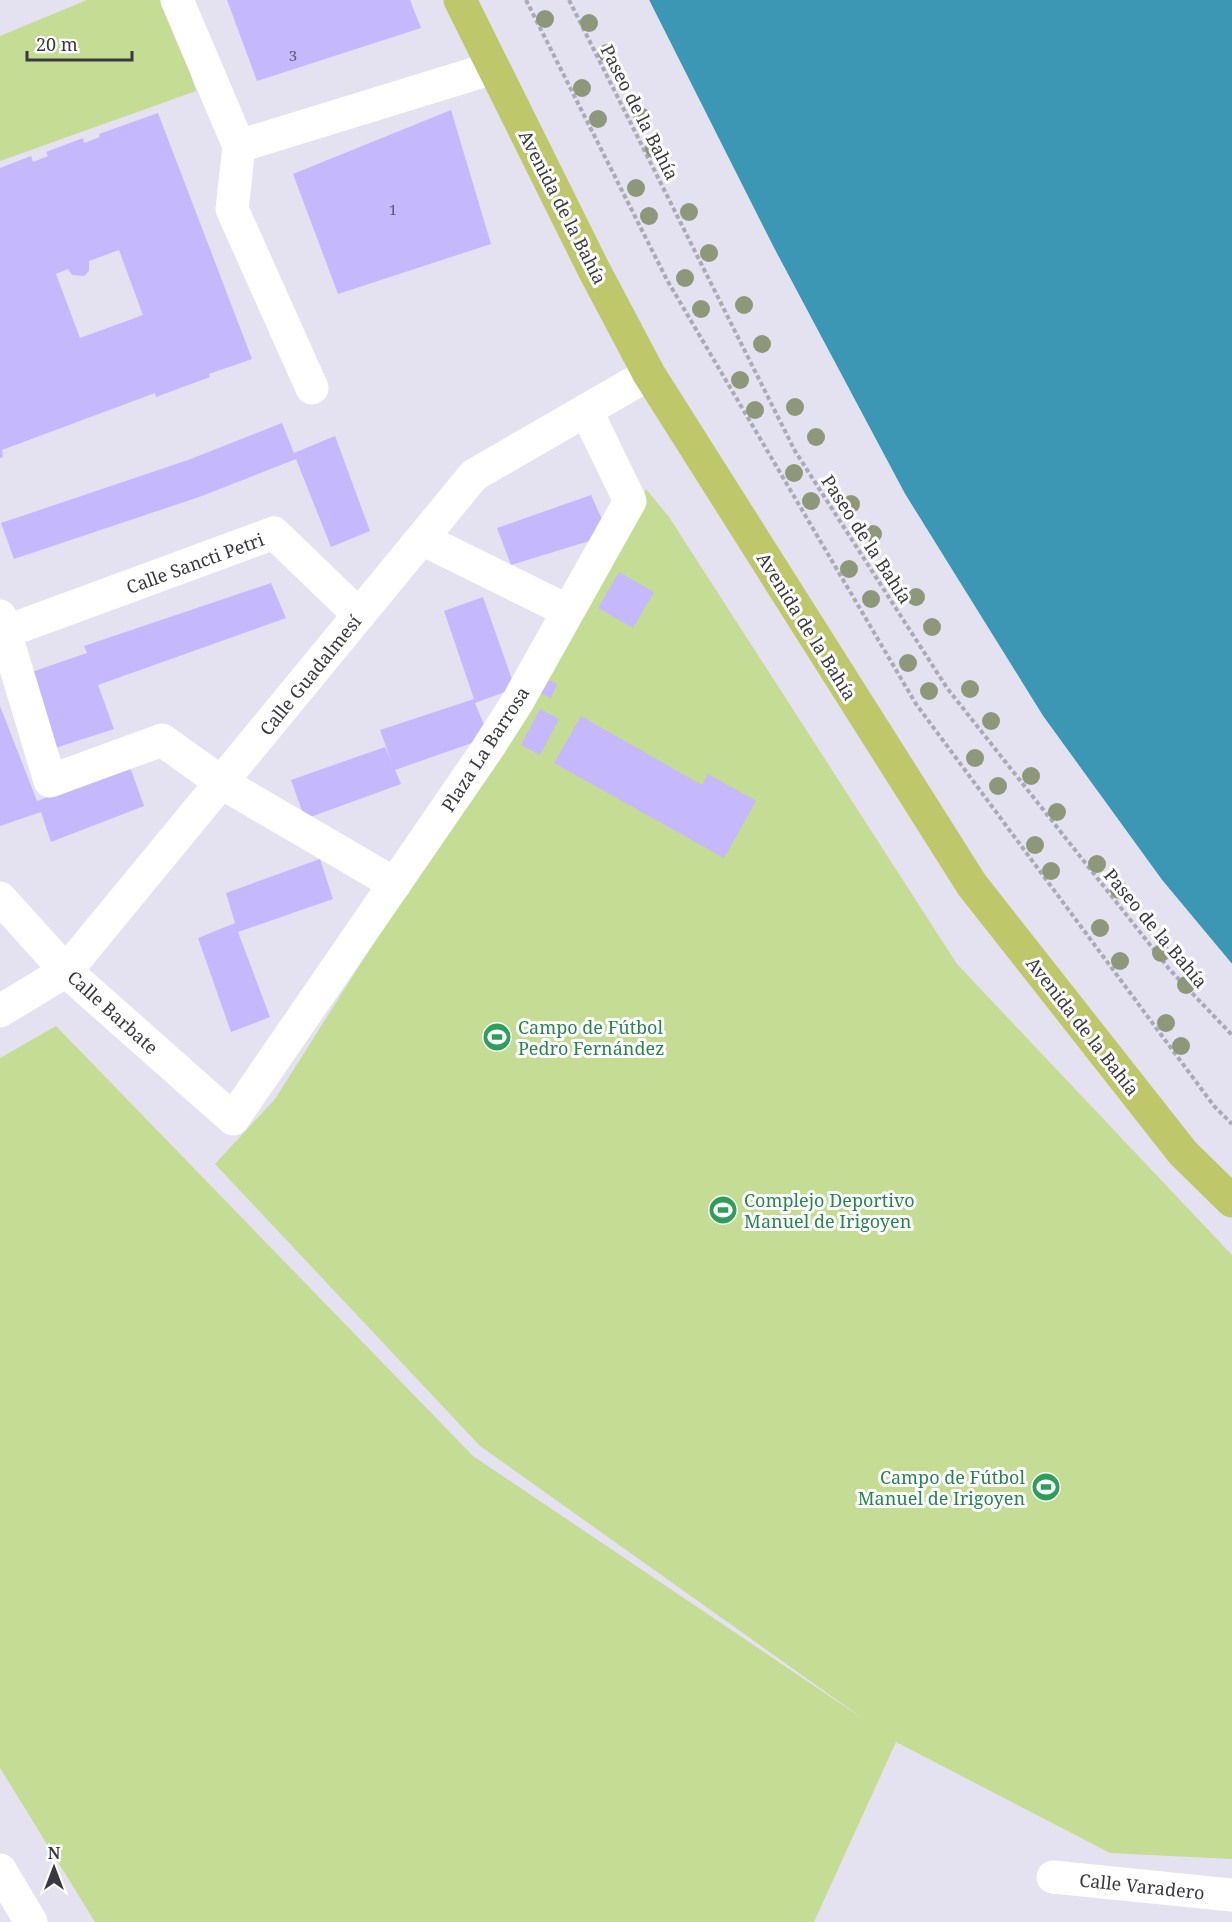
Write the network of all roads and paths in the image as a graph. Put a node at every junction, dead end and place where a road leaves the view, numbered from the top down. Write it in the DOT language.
graph roads {
  1 [pos="177,0"];
  2 [pos="460,0"];
  3 [pos="526,0"];
  4 [pos="569,0"];
  5 [pos="493,68"];
  6 [pos="239,146"];
  7 [pos="649,374"];
  8 [pos="312,388"];
  9 [pos="586,410"];
  10 [pos="422,539"];
  11 [pos="568,611"];
  12 [pos="359,615"];
  13 [pos="3,624"];
  14 [pos="222,783"];
  15 [pos="395,884"];
  16 [pos="0,898"];
  17 [pos="66,971"];
  18 [pos="0,1011"];
  19 [pos="1232,1035"];
  20 [pos="233,1119"];
  21 [pos="1232,1124"];
  22 [pos="1232,1201"];
  23 [pos="0,1870"];
  24 [pos="1053,1877"];
  25 [pos="1232,1895"];
  26 [pos="31,1922"];
  1 -- 6 [label="street"];
  2 -- 5 [label="main road, Avenida de la Bahía"];
  3 -- 21 [label="path"];
  4 -- 19 [label="path, Paseo de la Bahía"];
  5 -- 6 [label="street"];
  5 -- 7 [label="main road, Avenida de la Bahía"];
  6 -- 8 [label="street"];
  7 -- 9 [label="street, Calle Guadalmesí"];
  7 -- 22 [label="main road, Avenida de la Bahía"];
  9 -- 10 [label="street, Calle Guadalmesí"];
  9 -- 11 [label="street, Plaza La Barrosa"];
  10 -- 11 [label="street"];
  10 -- 12 [label="street, Calle Guadalmesí"];
  11 -- 15 [label="street, Plaza La Barrosa"];
  12 -- 13 [label="street, Calle Sancti Petri"];
  12 -- 14 [label="street, Calle Guadalmesí"];
  13 -- 14 [label="street, Calle Sancti Petri"];
  14 -- 15 [label="street"];
  14 -- 17 [label="street, Calle Guadalmesí"];
  15 -- 20 [label="street, Plaza La Barrosa"];
  16 -- 17 [label="street, Calle Barbate"];
  17 -- 18 [label="street, Calle Guadalmesí"];
  17 -- 20 [label="street, Calle Barbate"];
  23 -- 26 [label="street"];
  24 -- 25 [label="street, Calle Varadero"];
}
